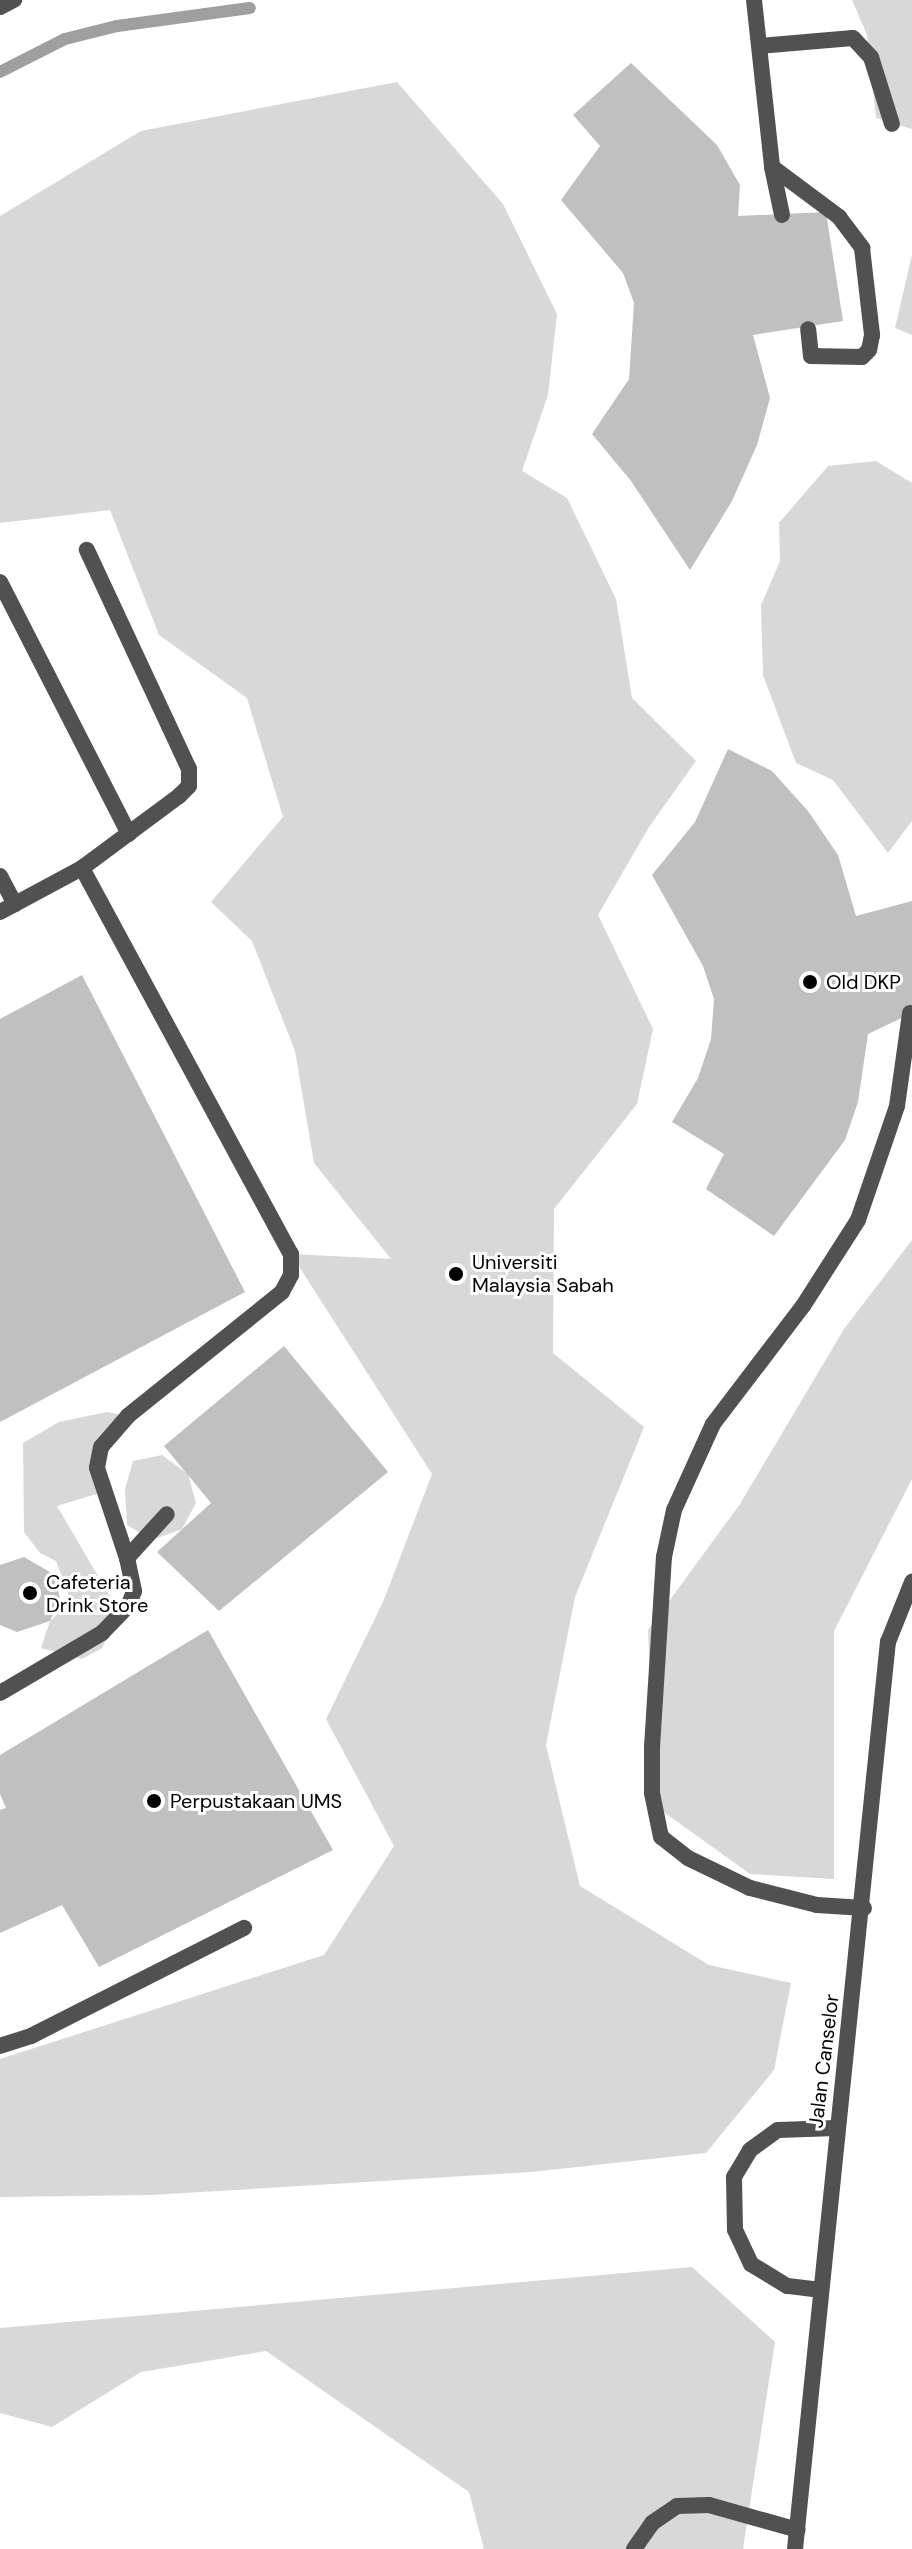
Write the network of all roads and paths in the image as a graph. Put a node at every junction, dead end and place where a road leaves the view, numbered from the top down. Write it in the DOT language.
graph roads {
  1 [pos="14,0"];
  2 [pos="754,0"];
  3 [pos="0,7"];
  4 [pos="760,46"];
  5 [pos="892,124"];
  6 [pos="772,167"];
  7 [pos="782,215"];
  8 [pos="808,329"];
  9 [pos="87,550"];
  10 [pos="0,582"];
  11 [pos="129,834"];
  12 [pos="82,868"];
  13 [pos="0,876"];
  14 [pos="8,908"];
  15 [pos="910,1013"];
  16 [pos="167,1514"];
  17 [pos="127,1558"];
  18 [pos="912,1582"];
  19 [pos="0,1693"];
  20 [pos="864,1908"];
  21 [pos="244,1928"];
  22 [pos="0,2046"];
  23 [pos="836,2128"];
  24 [pos="821,2290"];
  25 [pos="798,2530"];
  26 [pos="634,2549"];
  27 [pos="795,2549"];
  1 -- 3 [label="street"];
  2 -- 4 [label="street"];
  4 -- 5 [label="street"];
  4 -- 6 [label="street"];
  6 -- 7 [label="street"];
  6 -- 8 [label="street"];
  9 -- 11 [label="street"];
  10 -- 11 [label="street"];
  11 -- 12 [label="street"];
  12 -- 14 [label="street"];
  12 -- 17 [label="street"];
  13 -- 14 [label="street"];
  15 -- 20 [label="street"];
  16 -- 17 [label="street"];
  17 -- 19 [label="street"];
  18 -- 20 [label="street, Jalan Canselor"];
  20 -- 23 [label="street, Jalan Canselor"];
  21 -- 22 [label="street"];
  23 -- 24 [label="street, Jalan Canselor"];
  23 -- 24 [label="street"];
  24 -- 25 [label="street, Jalan Canselor"];
  25 -- 26 [label="street"];
  25 -- 27 [label="street, Jalan Canselor"];
}
